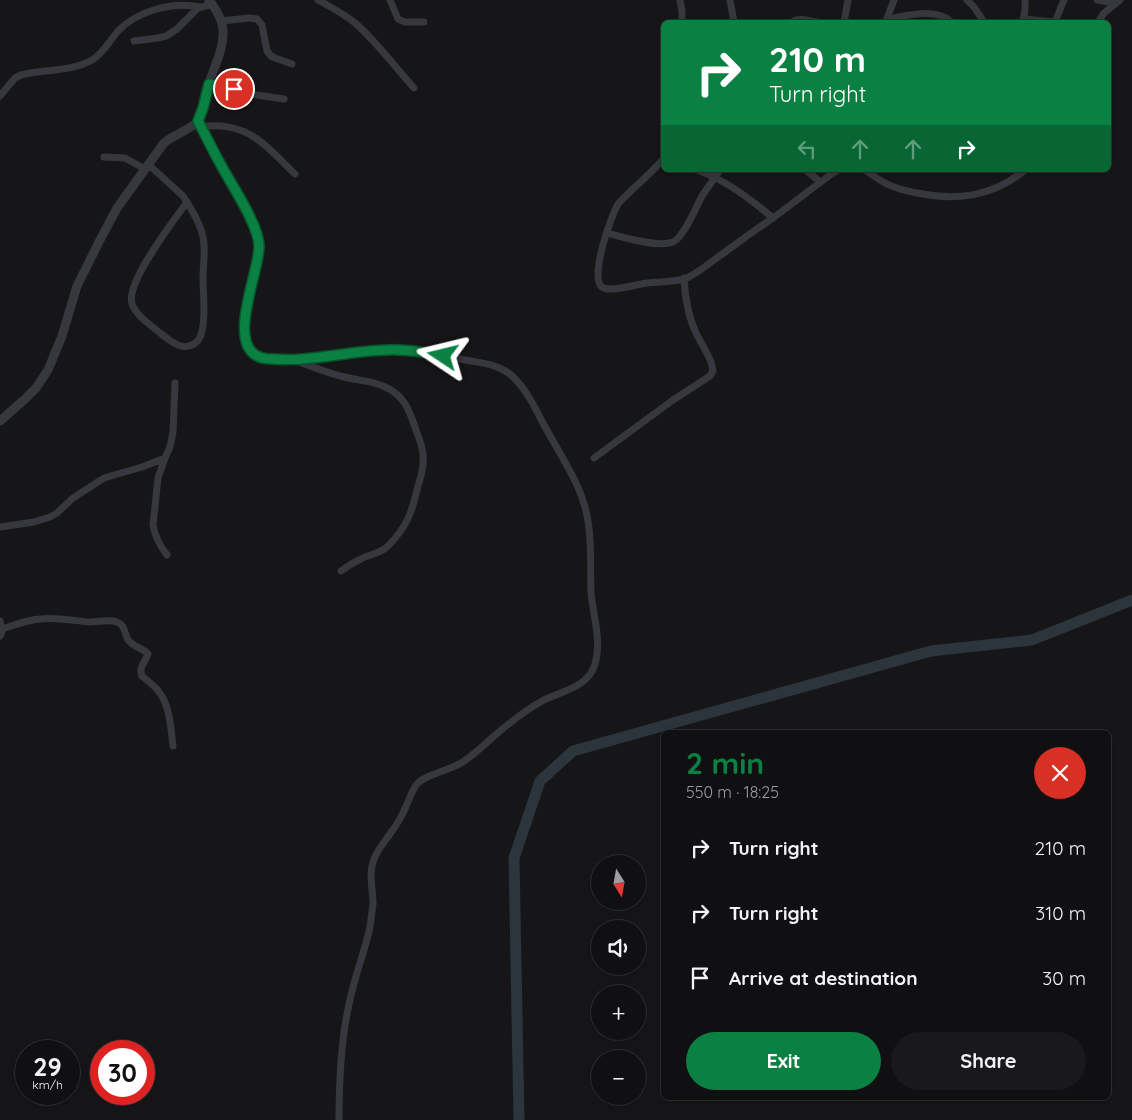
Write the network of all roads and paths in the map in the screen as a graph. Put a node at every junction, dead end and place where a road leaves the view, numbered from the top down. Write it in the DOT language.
graph roads {
  1 [pos="318,0"];
  2 [pos="390,0"];
  3 [pos="680,0"];
  4 [pos="730,0"];
  5 [pos="848,0"];
  6 [pos="894,0"];
  7 [pos="967,0"];
  8 [pos="1025,0"];
  9 [pos="1064,0"];
  10 [pos="1097,0"];
  11 [pos="211,2"];
  12 [pos="1118,2"];
  13 [pos="200,7"];
  14 [pos="682,20"];
  15 [pos="733,20"];
  16 [pos="844,20"];
  17 [pos="886,20"];
  18 [pos="891,20"];
  19 [pos="949,20"];
  20 [pos="983,20"];
  21 [pos="1023,20"];
  22 [pos="1056,20"];
  23 [pos="1099,20"];
  24 [pos="221,21"];
  25 [pos="424,22"];
  26 [pos="134,41"];
  27 [pos="292,64"];
  28 [pos="209,84"];
  29 [pos="414,88"];
  30 [pos="0,96"];
  31 [pos="284,99"];
  32 [pos="200,124"];
  33 [pos="104,157"];
  34 [pos="661,162"];
  35 [pos="147,167"];
  36 [pos="702,172"];
  37 [pos="719,172"];
  38 [pos="808,172"];
  39 [pos="835,172"];
  40 [pos="868,172"];
  41 [pos="1022,172"];
  42 [pos="295,174"];
  43 [pos="715,177"];
  44 [pos="820,182"];
  45 [pos="187,202"];
  46 [pos="773,218"];
  47 [pos="607,233"];
  48 [pos="684,278"];
  49 [pos="294,360"];
  50 [pos="175,383"];
  51 [pos="0,421"];
  52 [pos="165,458"];
  53 [pos="594,458"];
  54 [pos="0,527"];
  55 [pos="167,555"];
  56 [pos="341,571"];
  57 [pos="1,629"];
  58 [pos="172,746"];
  59 [pos="339,1120"];
  1 -- 29 [label="street"];
  2 -- 25 [label="street"];
  3 -- 14 [label="street"];
  4 -- 15 [label="street"];
  5 -- 16 [label="street"];
  6 -- 17 [label="street"];
  7 -- 20 [label="street"];
  8 -- 21 [label="street"];
  9 -- 22 [label="street"];
  10 -- 12 [label="street"];
  11 -- 13 [label="street"];
  11 -- 24 [label="street"];
  12 -- 23 [label="street"];
  13 -- 26 [label="street"];
  13 -- 30 [label="street"];
  18 -- 19 [label="street"];
  24 -- 27 [label="street"];
  24 -- 28 [label="street"];
  28 -- 31 [label="street"];
  28 -- 32 [label="street"];
  32 -- 35 [label="street"];
  32 -- 42 [label="street"];
  32 -- 49 [label="street"];
  33 -- 35 [label="street"];
  34 -- 47 [label="street"];
  35 -- 45 [label="street"];
  35 -- 51 [label="street"];
  36 -- 43 [label="street"];
  37 -- 43 [label="street"];
  38 -- 44 [label="street"];
  39 -- 44 [label="street"];
  40 -- 41 [label="street"];
  43 -- 46 [label="street"];
  43 -- 47 [label="street"];
  44 -- 46 [label="street"];
  45 -- 45 [label="street"];
  46 -- 48 [label="street"];
  47 -- 48 [label="street"];
  48 -- 53 [label="street"];
  49 -- 56 [label="street"];
  49 -- 59 [label="street"];
  50 -- 52 [label="street"];
  52 -- 54 [label="street"];
  52 -- 55 [label="street"];
  57 -- 58 [label="street"];
}
